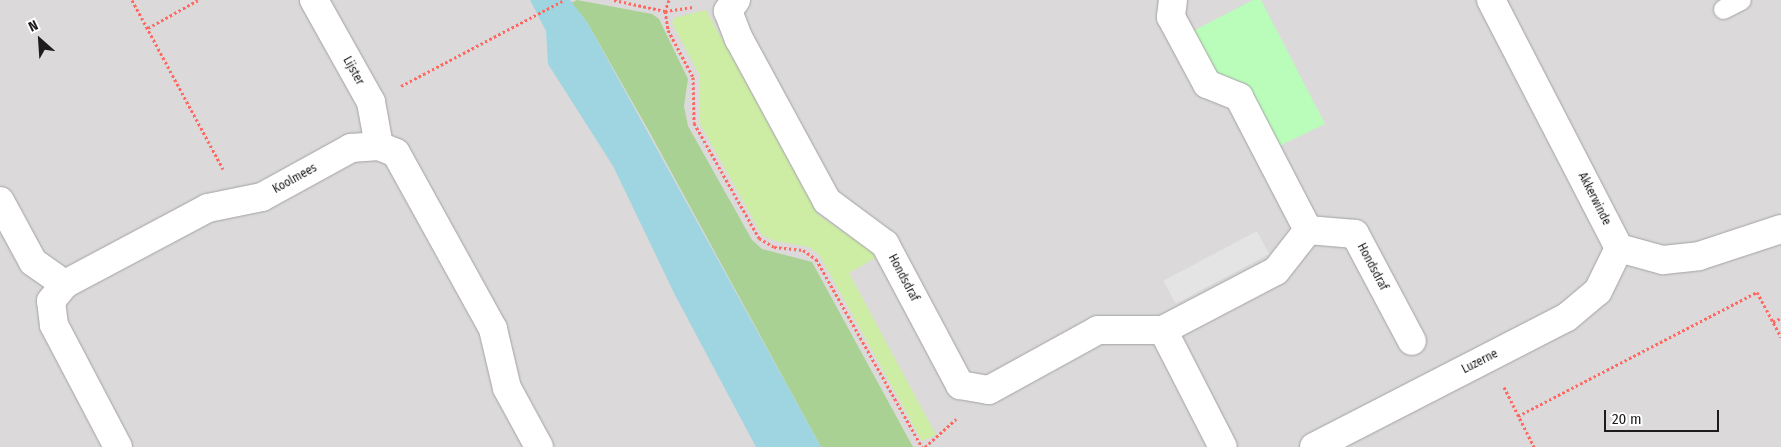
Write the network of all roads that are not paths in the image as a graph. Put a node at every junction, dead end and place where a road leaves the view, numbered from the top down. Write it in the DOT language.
graph roads {
  1 [pos="314,0"];
  2 [pos="736,0"];
  3 [pos="1172,0"];
  4 [pos="1491,0"];
  5 [pos="1741,0"];
  6 [pos="1723,9"];
  7 [pos="379,146"];
  8 [pos="0,201"];
  9 [pos="1781,229"];
  10 [pos="1308,230"];
  11 [pos="1619,248"];
  12 [pos="65,284"];
  13 [pos="1163,330"];
  14 [pos="1412,341"];
  15 [pos="118,447"];
  16 [pos="539,447"];
  17 [pos="1223,447"];
  18 [pos="1314,447"];
  1 -- 7 [label="street, Lijster"];
  2 -- 13 [label="street, Hondsdraf"];
  3 -- 10 [label="street"];
  4 -- 11 [label="street, Akkerwinde"];
  5 -- 6 [label="lane"];
  7 -- 12 [label="street, Koolmees"];
  7 -- 16 [label="street"];
  8 -- 12 [label="street"];
  9 -- 11 [label="street"];
  10 -- 13 [label="street, Hondsdraf"];
  10 -- 14 [label="street, Hondsdraf"];
  11 -- 18 [label="street, Luzerne"];
  12 -- 15 [label="street, Koolmees"];
  13 -- 17 [label="street"];
}
